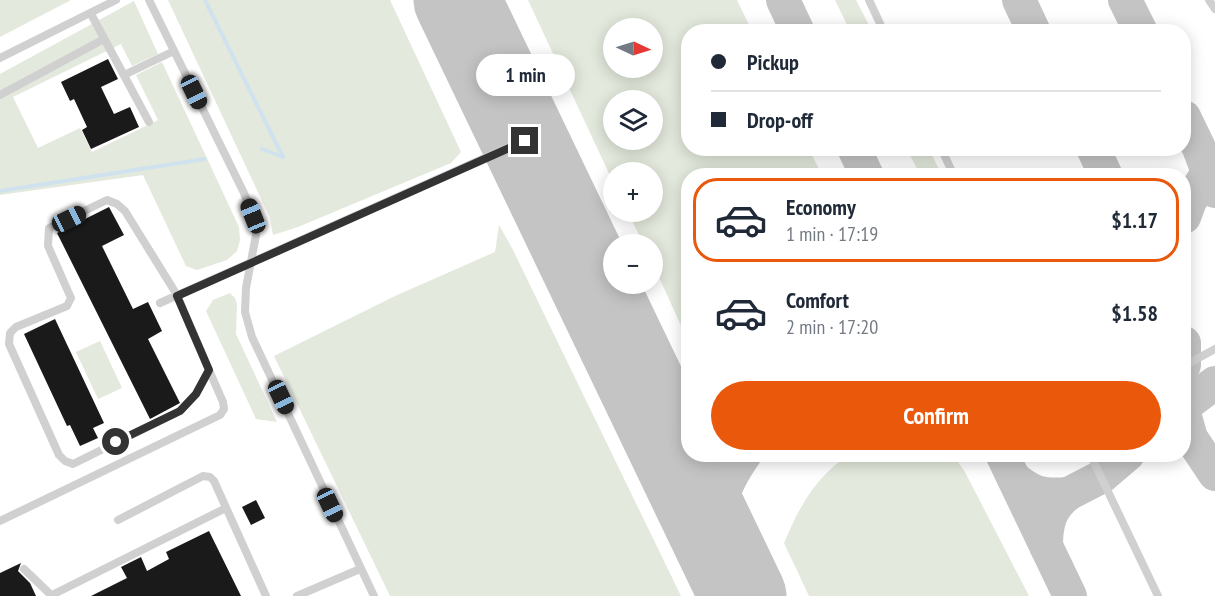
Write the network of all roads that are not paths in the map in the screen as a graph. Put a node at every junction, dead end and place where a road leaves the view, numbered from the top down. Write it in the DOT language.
graph roads {
  1 [pos="116,0"];
  2 [pos="149,0"];
  3 [pos="868,0"];
  4 [pos="1209,0"];
  5 [pos="1215,9"];
  6 [pos="91,14"];
  7 [pos="880,24"];
  8 [pos="104,39"];
  9 [pos="174,51"];
  10 [pos="0,58"];
  11 [pos="124,75"];
  12 [pos="0,95"];
  13 [pos="148,122"];
  14 [pos="525,141"];
  15 [pos="252,262"];
  16 [pos="177,296"];
  17 [pos="160,303"];
  18 [pos="1215,349"];
  19 [pos="1191,362"];
  20 [pos="209,370"];
  21 [pos="1094,462"];
  22 [pos="226,508"];
  23 [pos="118,520"];
  24 [pos="0,522"];
  25 [pos="24,569"];
  26 [pos="360,569"];
  27 [pos="52,596"];
  28 [pos="266,596"];
  29 [pos="297,596"];
  30 [pos="374,596"];
  31 [pos="1158,596"];
  1 -- 6 [label="lane"];
  2 -- 9 [label="lane"];
  3 -- 7 [label="lane"];
  4 -- 5 [label="lane"];
  6 -- 8 [label="lane"];
  6 -- 10 [label="lane"];
  8 -- 11 [label="lane"];
  8 -- 12 [label="lane"];
  9 -- 11 [label="lane"];
  9 -- 15 [label="lane"];
  11 -- 13 [label="lane"];
  14 -- 15 [label="lane"];
  15 -- 16 [label="lane"];
  15 -- 26 [label="lane"];
  16 -- 17 [label="lane"];
  16 -- 20 [label="lane"];
  16 -- 20 [label="lane"];
  18 -- 19 [label="lane"];
  20 -- 24 [label="lane"];
  21 -- 31 [label="lane"];
  22 -- 23 [label="lane"];
  22 -- 27 [label="lane"];
  22 -- 28 [label="lane"];
  25 -- 27 [label="lane"];
  26 -- 29 [label="lane"];
  26 -- 30 [label="lane"];
}
